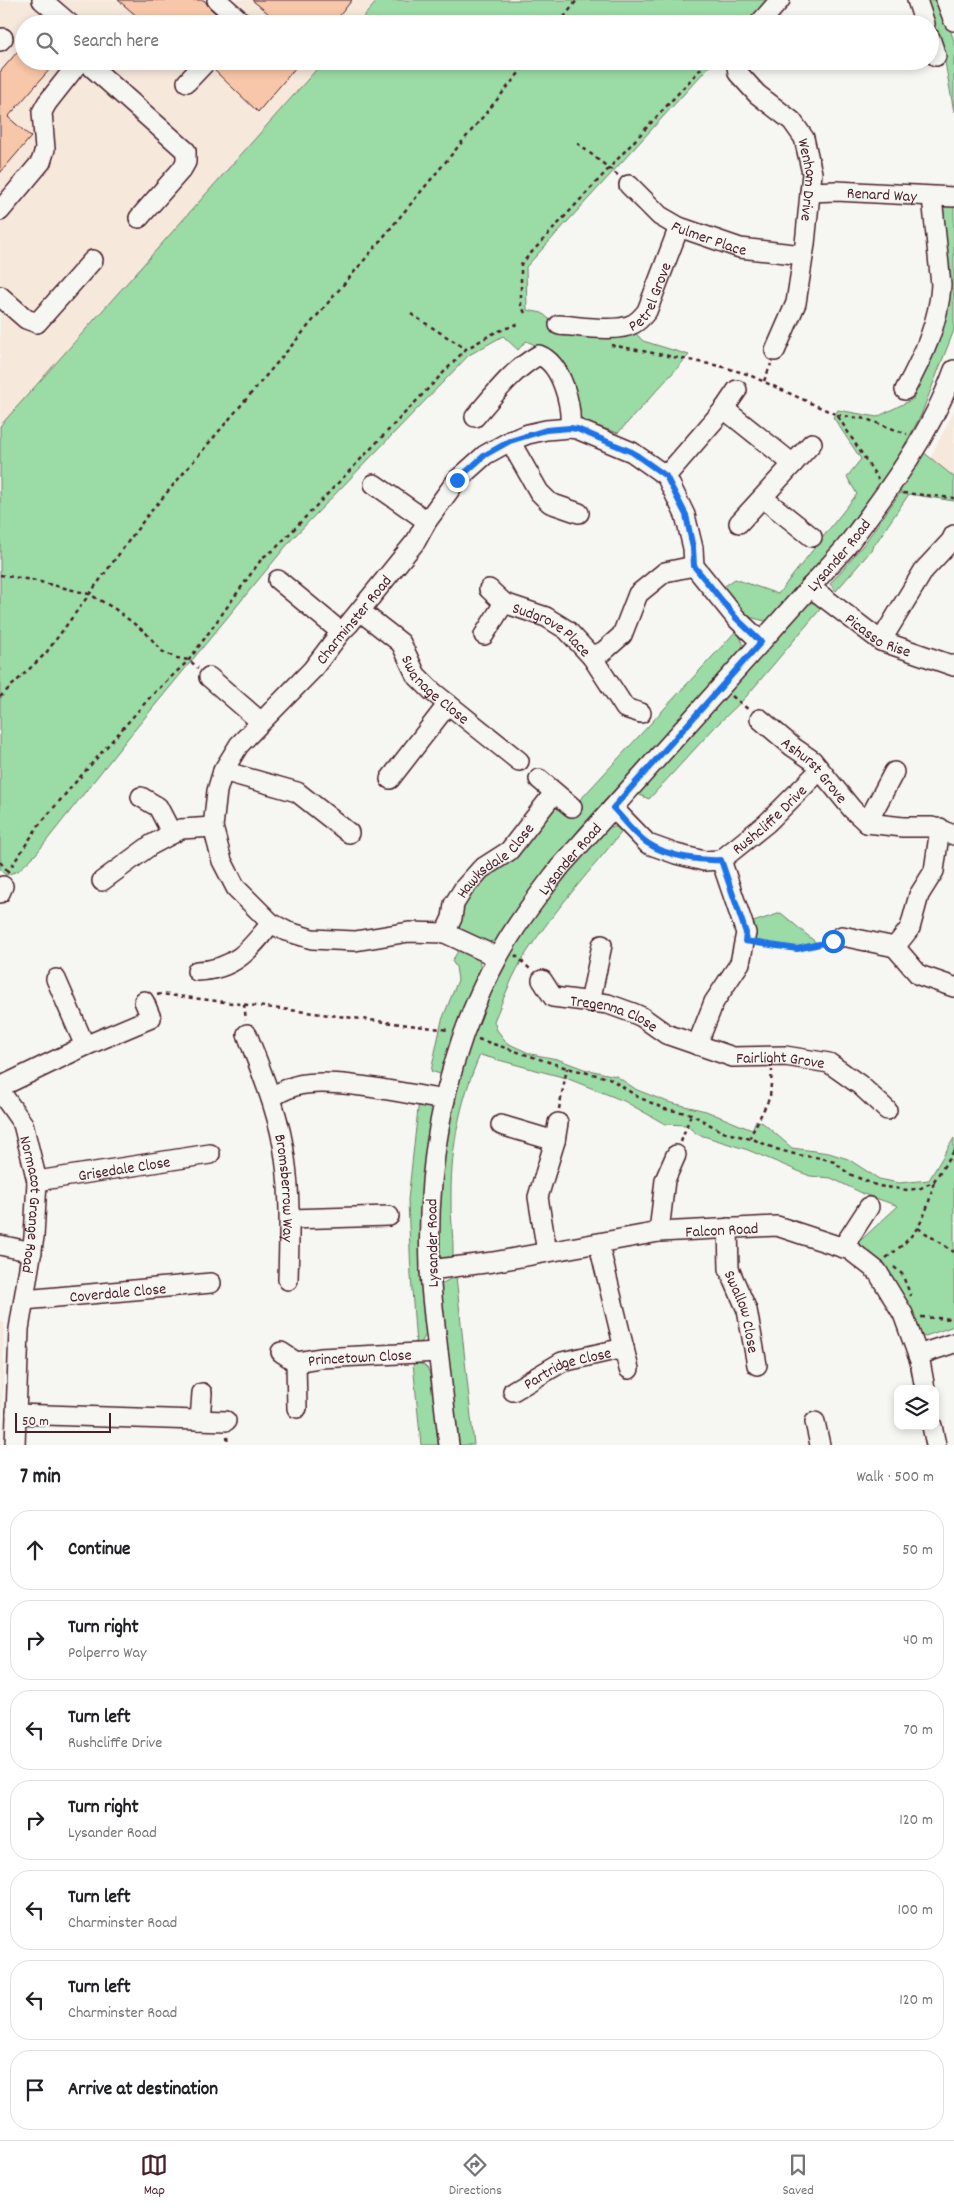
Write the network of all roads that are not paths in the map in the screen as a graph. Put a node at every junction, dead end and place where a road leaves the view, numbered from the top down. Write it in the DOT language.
graph roads {
  1 [pos="42,0"];
  2 [pos="217,0"];
  3 [pos="780,0"];
  4 [pos="917,0"];
  5 [pos="946,0"];
  6 [pos="60,15"];
  7 [pos="234,15"];
  8 [pos="768,15"];
  9 [pos="922,15"];
  10 [pos="954,21"];
  11 [pos="73,70"];
  12 [pos="95,70"];
  13 [pos="198,70"];
  14 [pos="737,70"];
  15 [pos="187,82"];
  16 [pos="629,185"];
  17 [pos="810,192"];
  18 [pos="932,197"];
  19 [pos="954,197"];
  20 [pos="0,211"];
  21 [pos="139,218"];
  22 [pos="679,227"];
  23 [pos="803,255"];
  24 [pos="93,260"];
  25 [pos="0,296"];
  26 [pos="559,325"];
  27 [pos="775,351"];
  28 [pos="954,370"];
  29 [pos="737,390"];
  30 [pos="905,390"];
  31 [pos="724,409"];
  32 [pos="475,417"];
  33 [pos="570,428"];
  34 [pos="510,441"];
  35 [pos="812,443"];
  36 [pos="794,464"];
  37 [pos="666,476"];
  38 [pos="374,484"];
  39 [pos="763,498"];
  40 [pos="579,513"];
  41 [pos="427,520"];
  42 [pos="739,523"];
  43 [pos="954,535"];
  44 [pos="812,537"];
  45 [pos="694,566"];
  46 [pos="278,580"];
  47 [pos="810,588"];
  48 [pos="489,589"];
  49 [pos="504,603"];
  50 [pos="360,611"];
  51 [pos="341,632"];
  52 [pos="484,635"];
  53 [pos="881,641"];
  54 [pos="761,642"];
  55 [pos="592,657"];
  56 [pos="954,666"];
  57 [pos="209,677"];
  58 [pos="448,704"];
  59 [pos="641,713"];
  60 [pos="760,719"];
  61 [pos="261,722"];
  62 [pos="519,761"];
  63 [pos="223,771"];
  64 [pos="819,771"];
  65 [pos="894,772"];
  66 [pos="390,779"];
  67 [pos="539,779"];
  68 [pos="554,793"];
  69 [pos="141,797"];
  70 [pos="572,807"];
  71 [pos="613,808"];
  72 [pos="868,823"];
  73 [pos="213,827"];
  74 [pos="947,831"];
  75 [pos="349,833"];
  76 [pos="172,834"];
  77 [pos="721,860"];
  78 [pos="102,881"];
  79 [pos="271,923"];
  80 [pos="445,932"];
  81 [pos="833,941"];
  82 [pos="602,945"];
  83 [pos="895,947"];
  84 [pos="500,953"];
  85 [pos="198,971"];
  86 [pos="56,979"];
  87 [pos="542,980"];
  88 [pos="954,987"];
  89 [pos="590,1002"];
  90 [pos="153,1011"];
  91 [pos="247,1034"];
  92 [pos="694,1043"];
  93 [pos="84,1046"];
  94 [pos="0,1089"];
  95 [pos="271,1098"];
  96 [pos="444,1100"];
  97 [pos="887,1110"];
  98 [pos="501,1125"];
  99 [pos="210,1154"];
  100 [pos="676,1155"];
  101 [pos="37,1181"];
  102 [pos="869,1207"];
  103 [pos="389,1216"];
  104 [pos="290,1219"];
  105 [pos="728,1228"];
  106 [pos="659,1232"];
  107 [pos="0,1245"];
  108 [pos="598,1245"];
  109 [pos="843,1248"];
  110 [pos="32,1252"];
  111 [pos="547,1252"];
  112 [pos="430,1270"];
  113 [pos="288,1280"];
  114 [pos="211,1283"];
  115 [pos="24,1300"];
  116 [pos="954,1343"];
  117 [pos="624,1348"];
  118 [pos="438,1352"];
  119 [pos="918,1355"];
  120 [pos="757,1365"];
  121 [pos="629,1369"];
  122 [pos="924,1385"];
  123 [pos="513,1391"];
  124 [pos="202,1393"];
  125 [pos="291,1404"];
  126 [pos="16,1414"];
  127 [pos="200,1420"];
  128 [pos="226,1421"];
  129 [pos="816,1422"];
  130 [pos="933,1430"];
  131 [pos="15,1445"];
  132 [pos="449,1445"];
  133 [pos="820,1445"];
  134 [pos="936,1445"];
  1 -- 6 [label="street"];
  2 -- 7 [label="street"];
  3 -- 8 [label="street"];
  4 -- 9 [label="street"];
  5 -- 10 [label="street"];
  11 -- 20 [label="street"];
  12 -- 21 [label="street"];
  13 -- 15 [label="street"];
  14 -- 17 [label="street, Wenham Drive"];
  16 -- 22 [label="street, Fulmer Place"];
  17 -- 18 [label="street, Renard Way"];
  17 -- 23 [label="street, Wenham Drive"];
  18 -- 19 [label="street, Renard Way"];
  18 -- 30 [label="street"];
  22 -- 23 [label="street, Fulmer Place"];
  22 -- 26 [label="street, Petrel Grove"];
  23 -- 27 [label="street, Wenham Drive"];
  24 -- 25 [label="street"];
  28 -- 47 [label="street, Lysander Road"];
  29 -- 31 [label="street"];
  31 -- 36 [label="street"];
  31 -- 37 [label="street"];
  32 -- 33 [label="street"];
  33 -- 34 [label="street, Charminster Road"];
  33 -- 37 [label="street, Charminster Road"];
  34 -- 40 [label="street"];
  34 -- 41 [label="street, Charminster Road"];
  35 -- 36 [label="street"];
  36 -- 39 [label="street"];
  37 -- 45 [label="street, Charminster Road"];
  38 -- 41 [label="street"];
  39 -- 42 [label="street"];
  39 -- 44 [label="street"];
  41 -- 50 [label="street, Charminster Road"];
  43 -- 53 [label="street"];
  45 -- 54 [label="street"];
  45 -- 55 [label="street, Sudgrove Place"];
  46 -- 51 [label="street"];
  47 -- 53 [label="street, Picasso Rise"];
  47 -- 54 [label="street, Lysander Road"];
  48 -- 49 [label="street, Sudgrove Place"];
  49 -- 52 [label="street"];
  49 -- 55 [label="street, Sudgrove Place"];
  50 -- 51 [label="street, Charminster Road"];
  50 -- 58 [label="street, Swanage Close"];
  51 -- 61 [label="street, Charminster Road"];
  53 -- 56 [label="street, Picasso Rise"];
  54 -- 71 [label="street, Lysander Road"];
  55 -- 59 [label="street"];
  57 -- 61 [label="street"];
  58 -- 62 [label="street, Swanage Close"];
  58 -- 66 [label="street"];
  60 -- 64 [label="street, Ashurst Grove"];
  61 -- 63 [label="street, Charminster Road"];
  63 -- 73 [label="street, Charminster Road"];
  63 -- 75 [label="street"];
  64 -- 72 [label="street, Ashurst Grove"];
  64 -- 77 [label="street, Rushcliffe Drive"];
  65 -- 72 [label="street"];
  67 -- 68 [label="street"];
  68 -- 70 [label="street"];
  68 -- 80 [label="street, Hawksdale Close"];
  69 -- 76 [label="street"];
  71 -- 77 [label="street, Rushcliffe Drive"];
  71 -- 84 [label="street, Lysander Road"];
  72 -- 74 [label="street"];
  73 -- 76 [label="street"];
  73 -- 79 [label="street, Charminster Road"];
  74 -- 83 [label="street"];
  76 -- 78 [label="street"];
  77 -- 92 [label="street"];
  79 -- 80 [label="street, Charminster Road"];
  79 -- 85 [label="street"];
  80 -- 84 [label="street, Charminster Road"];
  81 -- 83 [label="street"];
  82 -- 89 [label="street"];
  83 -- 88 [label="street"];
  84 -- 96 [label="street, Lysander Road"];
  86 -- 93 [label="street"];
  87 -- 89 [label="street, Tregenna Close"];
  89 -- 92 [label="street, Tregenna Close"];
  90 -- 93 [label="street"];
  91 -- 95 [label="street, Bromsberrow Way"];
  92 -- 97 [label="street, Fairlight Grove"];
  93 -- 94 [label="street"];
  94 -- 101 [label="street, Normacot Grange Road"];
  95 -- 96 [label="street"];
  95 -- 104 [label="street, Bromsberrow Way"];
  96 -- 112 [label="street, Lysander Road"];
  98 -- 111 [label="street"];
  99 -- 101 [label="street, Grisedale Close"];
  100 -- 106 [label="street"];
  101 -- 110 [label="street, Normacot Grange Road"];
  102 -- 109 [label="street"];
  103 -- 104 [label="street"];
  104 -- 113 [label="street, Bromsberrow Way"];
  105 -- 106 [label="street, Falcon Road"];
  105 -- 109 [label="street, Falcon Road"];
  105 -- 120 [label="street, Swallow Close"];
  106 -- 108 [label="street, Falcon Road"];
  107 -- 110 [label="street"];
  108 -- 111 [label="street, Falcon Road"];
  108 -- 117 [label="street, Partridge Close"];
  109 -- 119 [label="street, Falcon Road"];
  110 -- 115 [label="street, Normacot Grange Road"];
  111 -- 112 [label="street, Falcon Road"];
  112 -- 118 [label="street, Lysander Road"];
  114 -- 115 [label="street, Coverdale Close"];
  115 -- 126 [label="street, Normacot Grange Road"];
  116 -- 119 [label="street"];
  117 -- 121 [label="street, Partridge Close"];
  117 -- 123 [label="street, Partridge Close"];
  118 -- 125 [label="street, Princetown Close"];
  118 -- 132 [label="street, Lysander Road"];
  119 -- 122 [label="street, Falcon Road"];
  124 -- 127 [label="street"];
  126 -- 127 [label="street"];
  126 -- 131 [label="street, Normacot Grange Road"];
  127 -- 128 [label="street"];
  129 -- 133 [label="street"];
  130 -- 134 [label="street"];
}
